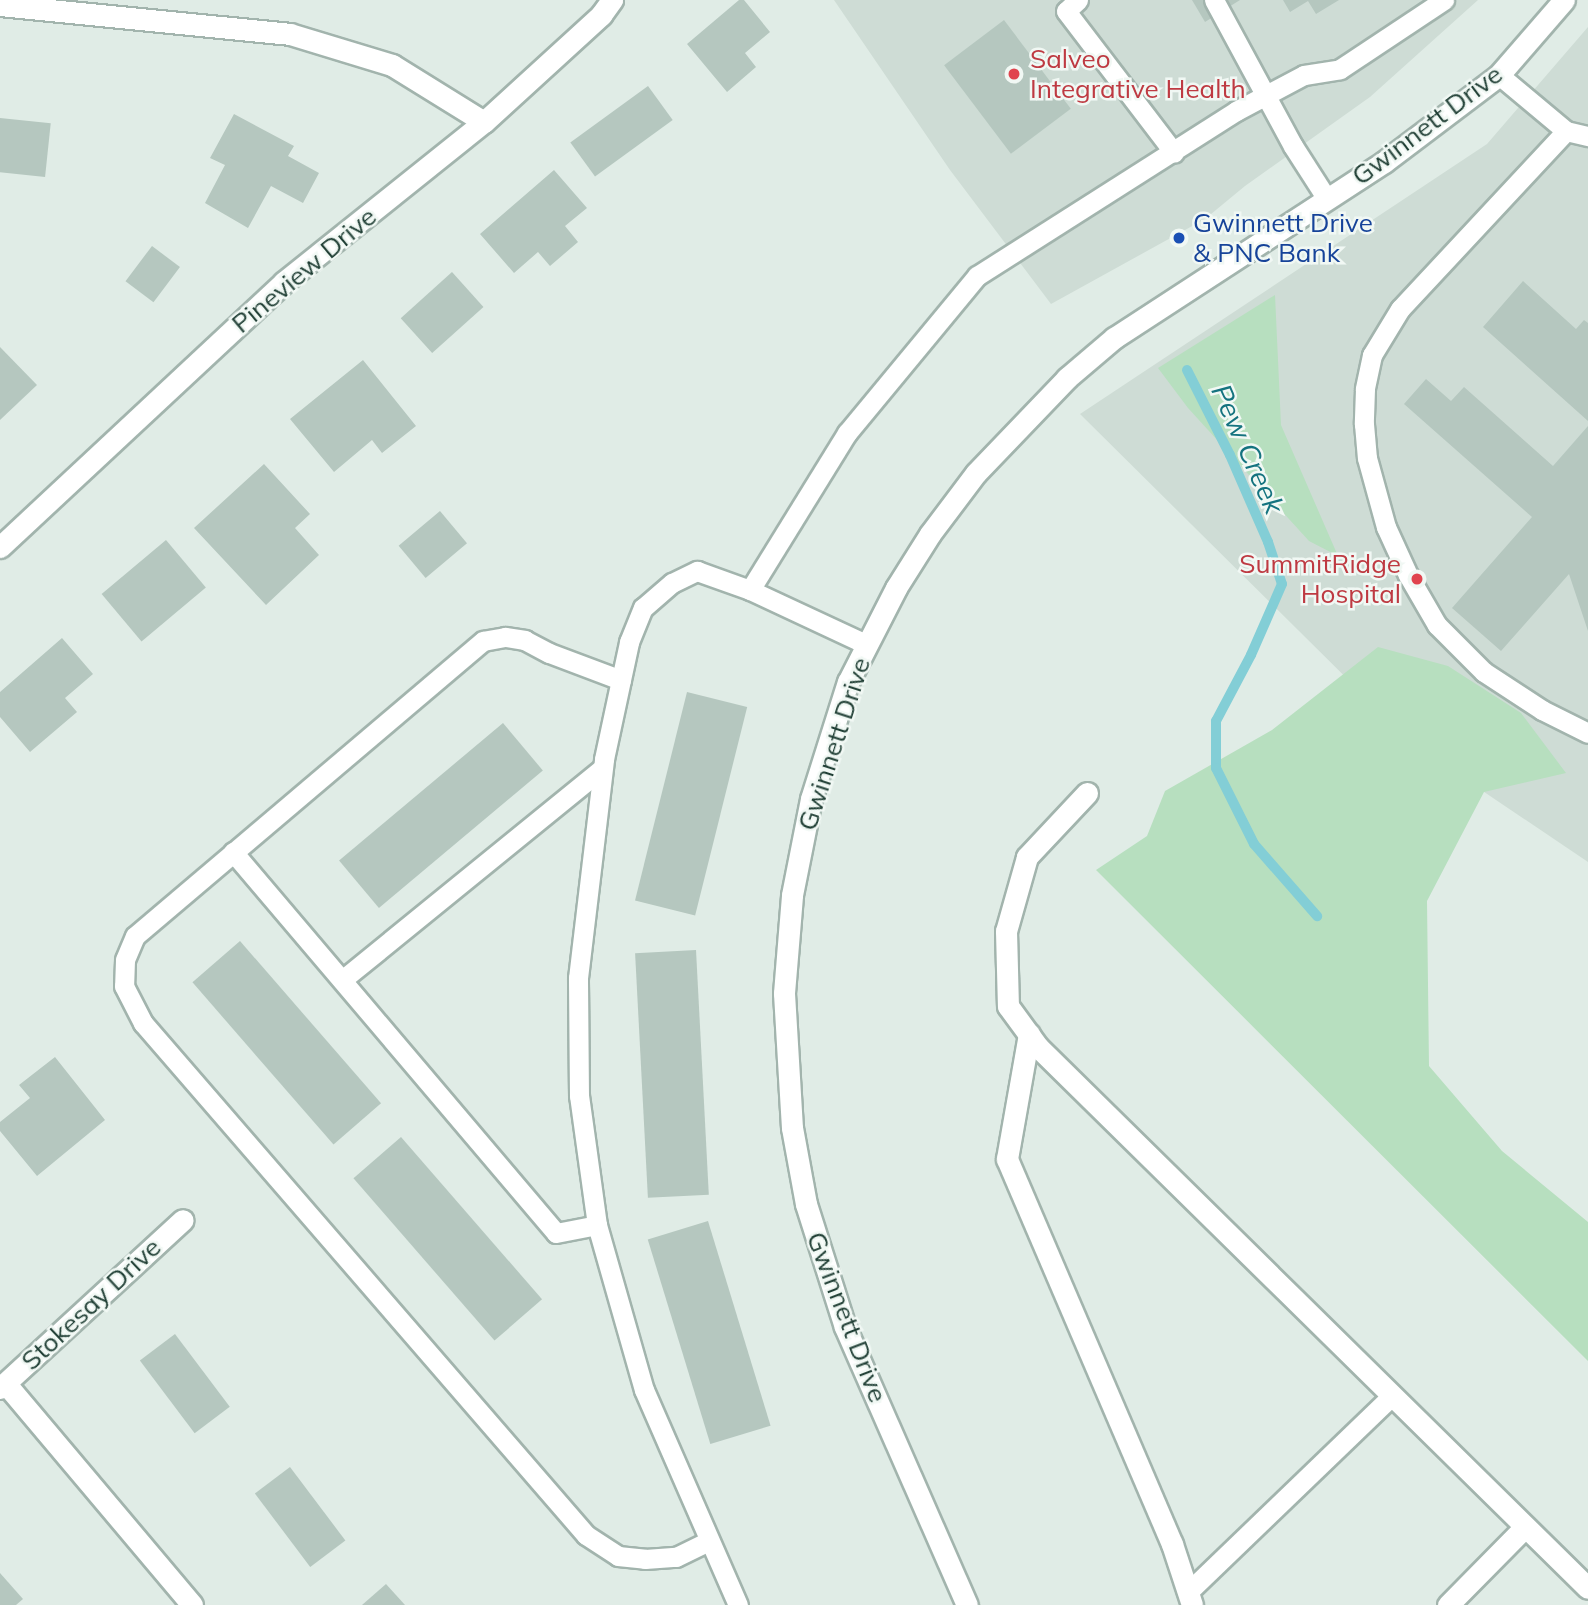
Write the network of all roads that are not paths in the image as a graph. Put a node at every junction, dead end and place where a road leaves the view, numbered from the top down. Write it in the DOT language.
graph roads {
  1 [pos="612,0"];
  2 [pos="1078,0"];
  3 [pos="1213,0"];
  4 [pos="1444,0"];
  5 [pos="1564,0"];
  6 [pos="0,5"];
  7 [pos="1499,75"];
  8 [pos="1266,94"];
  9 [pos="484,122"];
  10 [pos="1566,131"];
  11 [pos="1588,136"];
  12 [pos="1174,153"];
  13 [pos="1327,199"];
  14 [pos="0,547"];
  15 [pos="750,590"];
  16 [pos="866,644"];
  17 [pos="621,680"];
  18 [pos="1588,733"];
  19 [pos="602,769"];
  20 [pos="1087,793"];
  21 [pos="233,852"];
  22 [pos="342,980"];
  23 [pos="1029,1034"];
  24 [pos="183,1220"];
  25 [pos="597,1225"];
  26 [pos="3,1386"];
  27 [pos="1392,1396"];
  28 [pos="1524,1528"];
  29 [pos="709,1541"];
  30 [pos="1588,1588"];
  31 [pos="1190,1599"];
  32 [pos="192,1605"];
  33 [pos="738,1605"];
  34 [pos="967,1605"];
  35 [pos="1448,1605"];
  1 -- 9 [label="street, Pineview Drive"];
  2 -- 12 [label="lane"];
  3 -- 8 [label="lane"];
  4 -- 8 [label="lane"];
  5 -- 7 [label="street, Gwinnett Drive"];
  6 -- 9 [label="street"];
  7 -- 10 [label="lane"];
  7 -- 13 [label="street, Gwinnett Drive"];
  8 -- 12 [label="lane"];
  8 -- 13 [label="lane"];
  9 -- 14 [label="street, Pineview Drive"];
  10 -- 11 [label="lane"];
  10 -- 18 [label="lane"];
  12 -- 15 [label="lane"];
  13 -- 16 [label="street, Gwinnett Drive"];
  15 -- 16 [label="lane"];
  15 -- 17 [label="lane"];
  16 -- 34 [label="street, Gwinnett Drive"];
  17 -- 19 [label="lane"];
  17 -- 21 [label="lane"];
  19 -- 22 [label="lane"];
  19 -- 25 [label="lane"];
  20 -- 23 [label="street"];
  21 -- 22 [label="lane"];
  21 -- 29 [label="lane"];
  22 -- 25 [label="lane"];
  23 -- 27 [label="street"];
  23 -- 31 [label="street"];
  24 -- 26 [label="street, Stokesay Drive"];
  25 -- 29 [label="lane"];
  26 -- 32 [label="street"];
  27 -- 28 [label="street"];
  27 -- 31 [label="lane"];
  28 -- 30 [label="street"];
  28 -- 35 [label="street"];
  29 -- 33 [label="lane"];
}
